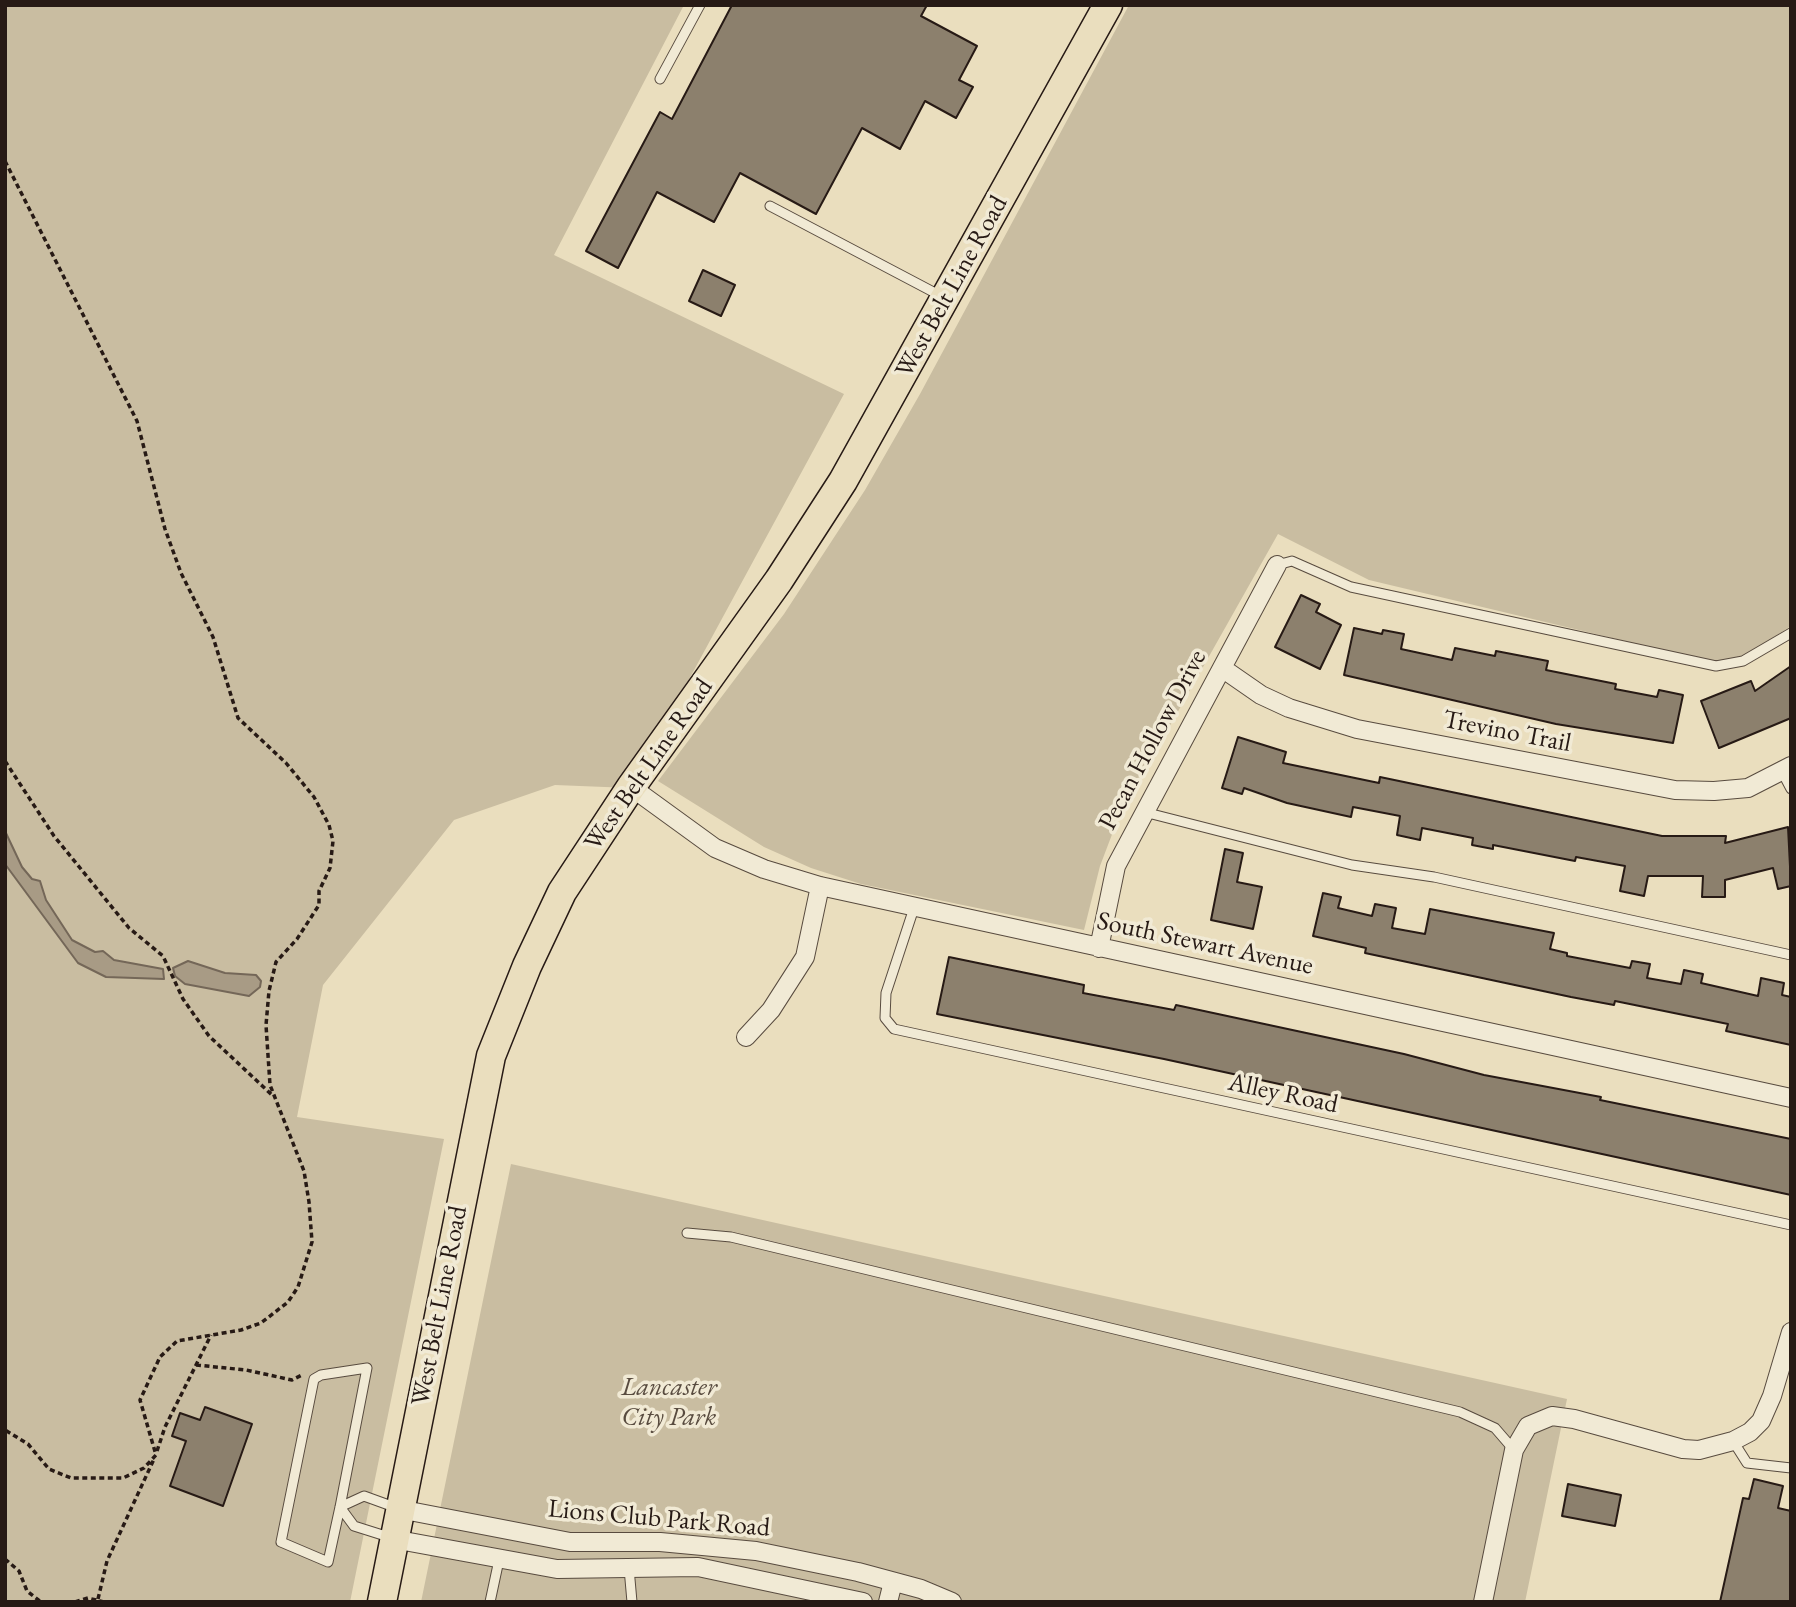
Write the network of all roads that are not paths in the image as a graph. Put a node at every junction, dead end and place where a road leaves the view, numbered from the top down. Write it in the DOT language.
graph roads {
  1 [pos="700,5"];
  2 [pos="1108,5"];
  3 [pos="660,79"];
  4 [pos="770,206"];
  5 [pos="946,298"];
  6 [pos="1277,565"];
  7 [pos="1791,633"];
  8 [pos="1222,668"];
  9 [pos="1786,769"];
  10 [pos="631,787"];
  11 [pos="1791,789"];
  12 [pos="1142,812"];
  13 [pos="820,886"];
  14 [pos="914,908"];
  15 [pos="1099,948"];
  16 [pos="1791,956"];
  17 [pos="746,1037"];
  18 [pos="1791,1098"];
  19 [pos="1791,1225"];
  20 [pos="687,1233"];
  21 [pos="1791,1332"];
  22 [pos="1733,1441"];
  23 [pos="1514,1450"];
  24 [pos="1791,1468"];
  25 [pos="340,1507"];
  26 [pos="399,1508"];
  27 [pos="505,1529"];
  28 [pos="393,1539"];
  29 [pos="625,1541"];
  30 [pos="679,1544"];
  31 [pos="499,1560"];
  32 [pos="680,1566"];
  33 [pos="629,1568"];
  34 [pos="893,1582"];
  35 [pos="382,1602"];
  36 [pos="490,1602"];
  37 [pos="632,1602"];
  38 [pos="863,1602"];
  39 [pos="888,1602"];
  40 [pos="952,1602"];
  41 [pos="1483,1602"];
  1 -- 3 [label="lane"];
  2 -- 5 [label="main road, West Belt Line Road"];
  4 -- 5 [label="lane"];
  5 -- 10 [label="main road, West Belt Line Road"];
  6 -- 7 [label="lane"];
  6 -- 8 [label="street, Pecan Hollow Drive"];
  8 -- 9 [label="street, Trevino Trail"];
  8 -- 12 [label="street, Pecan Hollow Drive"];
  9 -- 11 [label="lane"];
  10 -- 13 [label="street, South Stewart Avenue"];
  10 -- 26 [label="main road, West Belt Line Road"];
  12 -- 15 [label="street, Pecan Hollow Drive"];
  12 -- 16 [label="lane"];
  13 -- 14 [label="street, South Stewart Avenue"];
  13 -- 17 [label="street"];
  14 -- 15 [label="street, South Stewart Avenue"];
  14 -- 19 [label="lane, Alley Road"];
  15 -- 18 [label="street, South Stewart Avenue"];
  20 -- 23 [label="lane"];
  21 -- 22 [label="street"];
  22 -- 23 [label="street"];
  22 -- 24 [label="lane"];
  23 -- 41 [label="street"];
  25 -- 25 [label="lane"];
  25 -- 26 [label="lane"];
  25 -- 28 [label="lane"];
  26 -- 27 [label="street, Lions Club Park Road"];
  26 -- 28 [label="main road, West Belt Line Road"];
  27 -- 29 [label="street, Lions Club Park Road"];
  27 -- 31 [label="street"];
  28 -- 31 [label="street, Lions Club Park Road"];
  28 -- 35 [label="main road, West Belt Line Road"];
  29 -- 30 [label="street, Lions Club Park Road"];
  29 -- 33 [label="street"];
  30 -- 32 [label="street"];
  30 -- 34 [label="street, Lions Club Park Road"];
  31 -- 33 [label="street, Lions Club Park Road"];
  31 -- 36 [label="lane"];
  32 -- 33 [label="street, Lions Club Park Road"];
  32 -- 38 [label="street, Lions Club Park Road"];
  33 -- 37 [label="lane"];
  34 -- 39 [label="street"];
  34 -- 40 [label="street, Lions Club Park Road"];
}
